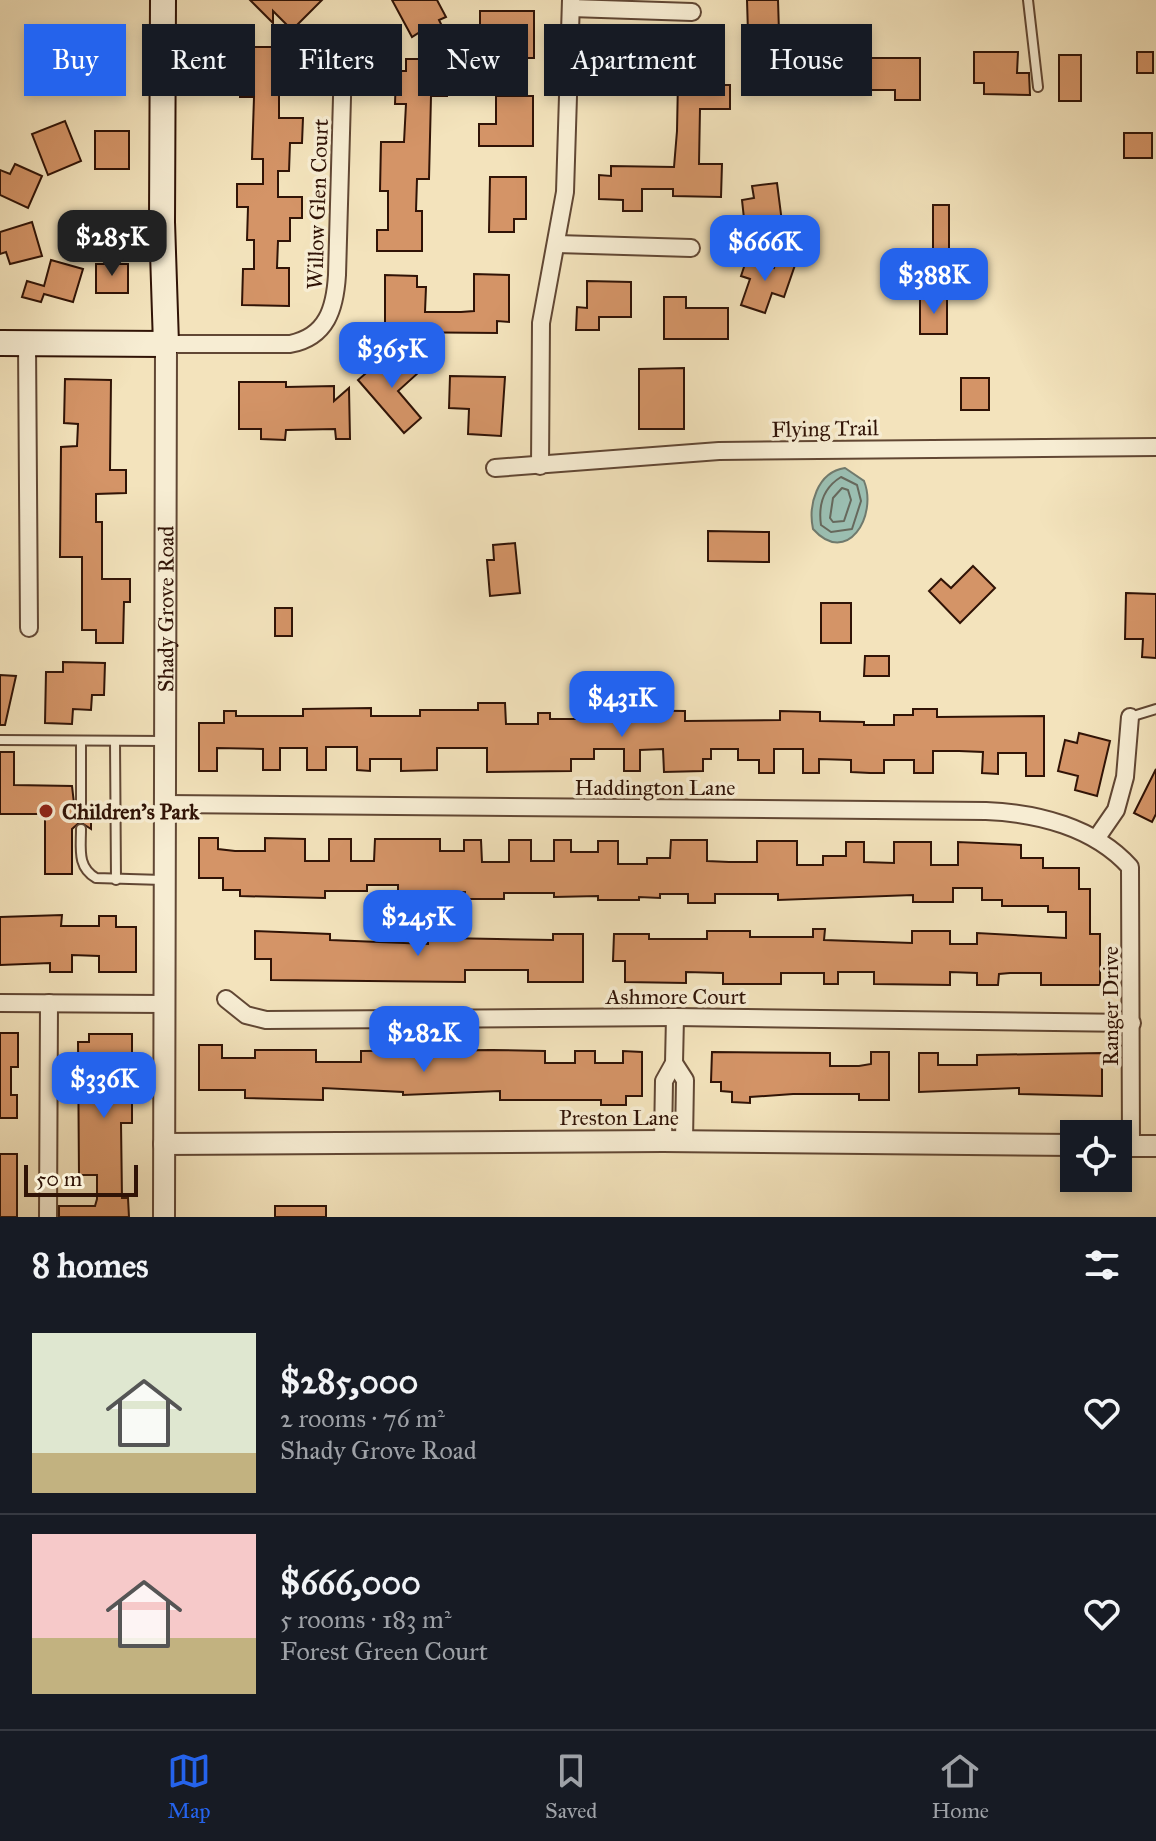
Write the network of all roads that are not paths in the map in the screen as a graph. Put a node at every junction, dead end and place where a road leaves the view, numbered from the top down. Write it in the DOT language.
graph roads {
  1 [pos="163,0"];
  2 [pos="1028,0"];
  3 [pos="571,4"];
  4 [pos="692,12"];
  5 [pos="1038,87"];
  6 [pos="342,96"];
  7 [pos="162,222"];
  8 [pos="89,223"];
  9 [pos="557,244"];
  10 [pos="691,248"];
  11 [pos="0,343"];
  12 [pos="27,343"];
  13 [pos="166,344"];
  14 [pos="1156,447"];
  15 [pos="540,466"];
  16 [pos="495,468"];
  17 [pos="29,628"];
  18 [pos="1156,709"];
  19 [pos="1130,717"];
  20 [pos="0,740"];
  21 [pos="81,741"];
  22 [pos="115,741"];
  23 [pos="165,741"];
  24 [pos="165,804"];
  25 [pos="81,808"];
  26 [pos="81,829"];
  27 [pos="1096,839"];
  28 [pos="1130,867"];
  29 [pos="116,880"];
  30 [pos="165,880"];
  31 [pos="226,999"];
  32 [pos="0,1003"];
  33 [pos="49,1003"];
  34 [pos="164,1004"];
  35 [pos="675,1017"];
  36 [pos="1132,1023"];
  37 [pos="1126,1120"];
  38 [pos="673,1141"];
  39 [pos="164,1144"];
  40 [pos="1060,1145"];
  41 [pos="1132,1146"];
  42 [pos="1156,1146"];
  43 [pos="48,1217"];
  44 [pos="164,1217"];
  1 -- 7 [label="main road, Shady Grove Road"];
  2 -- 5 [label="lane"];
  3 -- 4 [label="street"];
  3 -- 9 [label="street"];
  6 -- 13 [label="street, Willow Glen Court"];
  7 -- 8 [label="street"];
  7 -- 13 [label="main road, Shady Grove Road"];
  9 -- 10 [label="street"];
  9 -- 15 [label="street"];
  11 -- 12 [label="main road"];
  12 -- 13 [label="main road"];
  12 -- 17 [label="street"];
  13 -- 23 [label="street, Shady Grove Road"];
  14 -- 15 [label="street, Flying Trail"];
  15 -- 16 [label="street, Flying Trail"];
  18 -- 19 [label="lane"];
  19 -- 27 [label="street"];
  20 -- 21 [label="lane"];
  21 -- 22 [label="lane"];
  21 -- 25 [label="lane"];
  22 -- 23 [label="lane"];
  22 -- 29 [label="lane"];
  23 -- 24 [label="street, Shady Grove Road"];
  24 -- 27 [label="street, Haddington Lane"];
  24 -- 30 [label="street, Shady Grove Road"];
  26 -- 29 [label="lane"];
  27 -- 28 [label="street, Haddington Lane"];
  28 -- 36 [label="street, Ranger Drive"];
  29 -- 30 [label="lane"];
  30 -- 34 [label="street, Shady Grove Road"];
  31 -- 35 [label="street, Ashmore Court"];
  32 -- 33 [label="street"];
  33 -- 34 [label="street"];
  33 -- 43 [label="street"];
  34 -- 39 [label="street, Shady Grove Road"];
  35 -- 36 [label="street, Ashmore Court"];
  35 -- 38 [label="street"];
  36 -- 37 [label="street, Ranger Drive"];
  38 -- 39 [label="street, Preston Lane"];
  38 -- 40 [label="street, Preston Lane"];
  39 -- 44 [label="street, Shady Grove Road"];
  41 -- 42 [label="street"];
}
